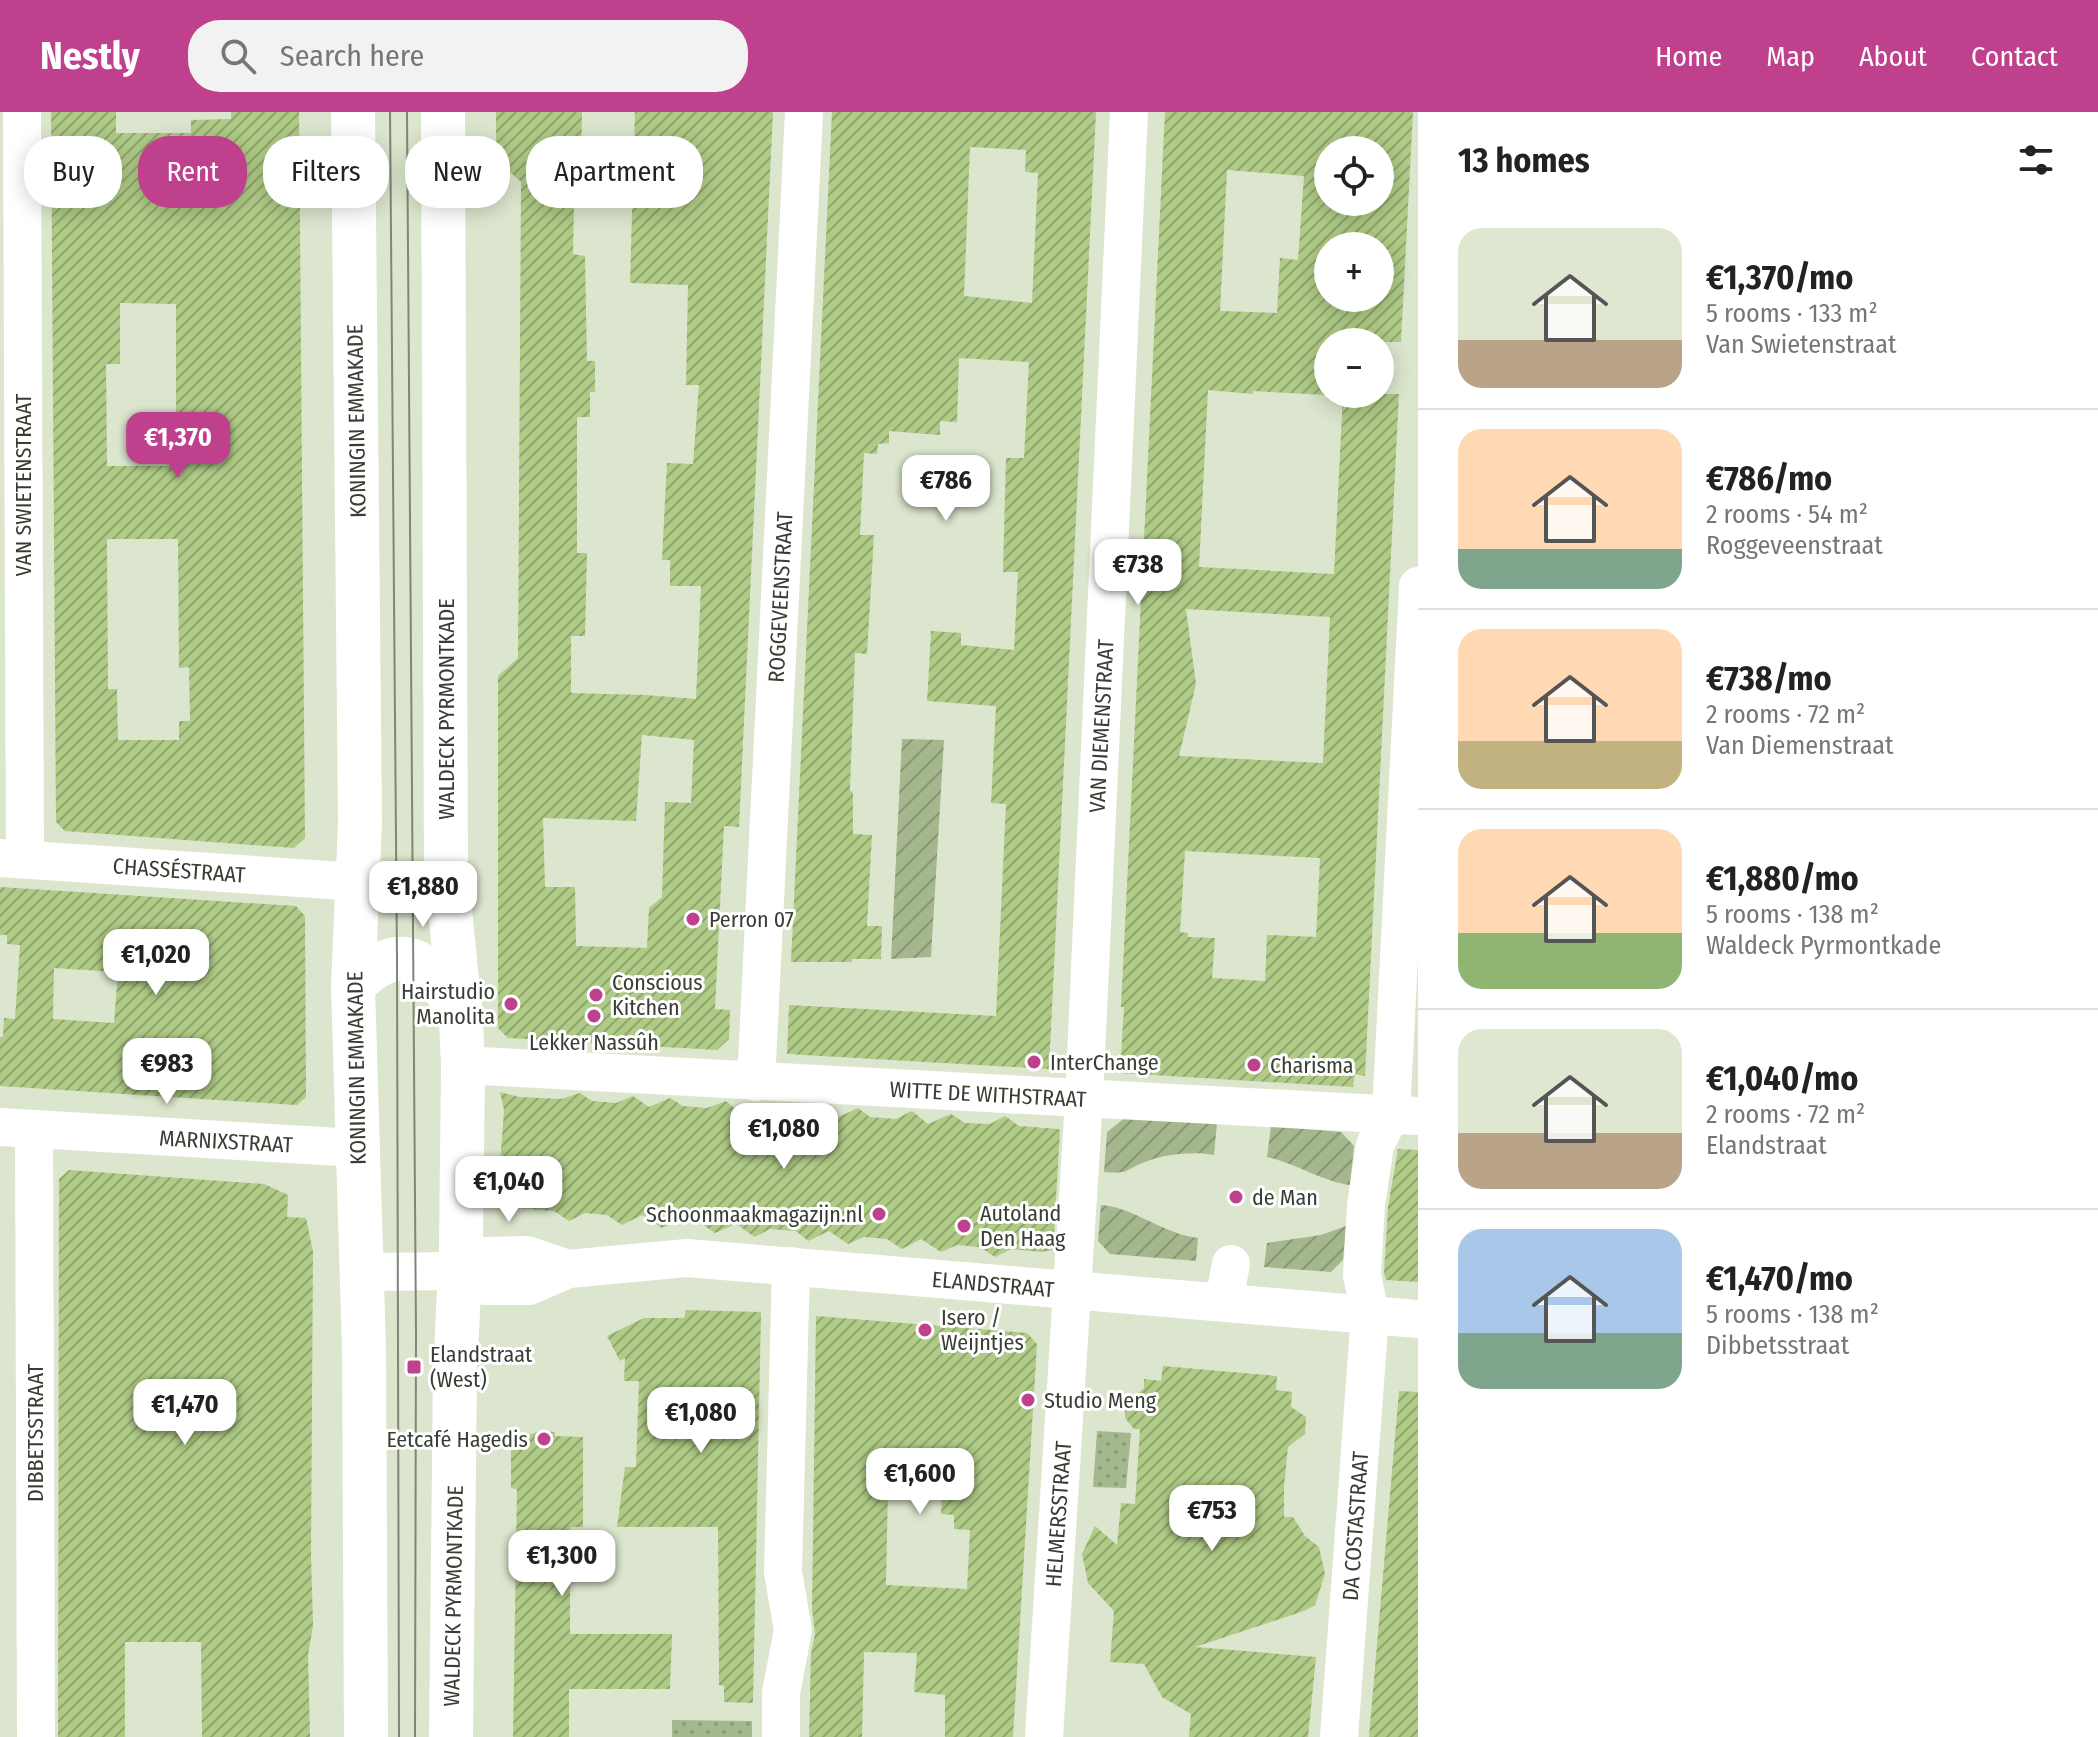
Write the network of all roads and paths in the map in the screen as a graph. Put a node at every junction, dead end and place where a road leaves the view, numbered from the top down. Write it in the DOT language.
graph roads {
  1 [pos="22,112"];
  2 [pos="353,112"];
  3 [pos="443,112"];
  4 [pos="804,112"];
  5 [pos="1129,112"];
  6 [pos="1418,586"];
  7 [pos="12,858"];
  8 [pos="358,882"];
  9 [pos="353,986"];
  10 [pos="461,1020"];
  11 [pos="463,1065"];
  12 [pos="756,1082"];
  13 [pos="1084,1100"];
  14 [pos="1404,1115"];
  15 [pos="17,1128"];
  16 [pos="357,1148"];
  17 [pos="1091,1186"];
  18 [pos="1231,1264"];
  19 [pos="791,1266"];
  20 [pos="459,1271"];
  21 [pos="362,1272"];
  22 [pos="1073,1291"];
  23 [pos="1224,1301"];
  24 [pos="1370,1314"];
  25 [pos="1418,1319"];
  26 [pos="36,1737"];
  27 [pos="366,1737"];
  28 [pos="451,1737"];
  29 [pos="781,1737"];
  30 [pos="1044,1737"];
  31 [pos="1339,1737"];
  1 -- 7 [label="street, VAN SWIETENSTRAAT"];
  2 -- 8 [label="main road, KONINGIN EMMAKADE"];
  3 -- 10 [label="main road, WALDECK PYRMONTKADE"];
  4 -- 12 [label="street, ROGGEVEENSTRAAT"];
  5 -- 13 [label="street, VAN DIEMENSTRAAT"];
  6 -- 14 [label="street"];
  7 -- 8 [label="street, CHASSÉSTRAAT"];
  8 -- 9 [label="main road, KONINGIN EMMAKADE"];
  9 -- 10 [label="main road"];
  9 -- 16 [label="main road, KONINGIN EMMAKADE"];
  10 -- 11 [label="main road, WALDECK PYRMONTKADE"];
  11 -- 12 [label="street, WITTE DE WITHSTRAAT"];
  11 -- 20 [label="main road, WALDECK PYRMONTKADE"];
  12 -- 13 [label="street, WITTE DE WITHSTRAAT"];
  13 -- 14 [label="street, WITTE DE WITHSTRAAT"];
  13 -- 17 [label="street, VAN DIEMENSTRAAT"];
  14 -- 24 [label="street, DA COSTASTRAAT"];
  15 -- 16 [label="street, MARNIXSTRAAT"];
  15 -- 26 [label="street, DIBBETSSTRAAT"];
  16 -- 21 [label="main road, KONINGIN EMMAKADE"];
  17 -- 22 [label="street, HELMERSSTRAAT"];
  18 -- 23 [label="street"];
  19 -- 20 [label="street, ELANDSTRAAT"];
  19 -- 22 [label="street, ELANDSTRAAT"];
  19 -- 29 [label="street"];
  20 -- 21 [label="street, ELANDSTRAAT"];
  20 -- 28 [label="main road, WALDECK PYRMONTKADE"];
  21 -- 27 [label="main road, KONINGIN EMMAKADE"];
  22 -- 23 [label="street, ELANDSTRAAT"];
  22 -- 30 [label="street, HELMERSSTRAAT"];
  23 -- 24 [label="street, ELANDSTRAAT"];
  24 -- 25 [label="street, ELANDSTRAAT"];
  24 -- 31 [label="street, DA COSTASTRAAT"];
}
